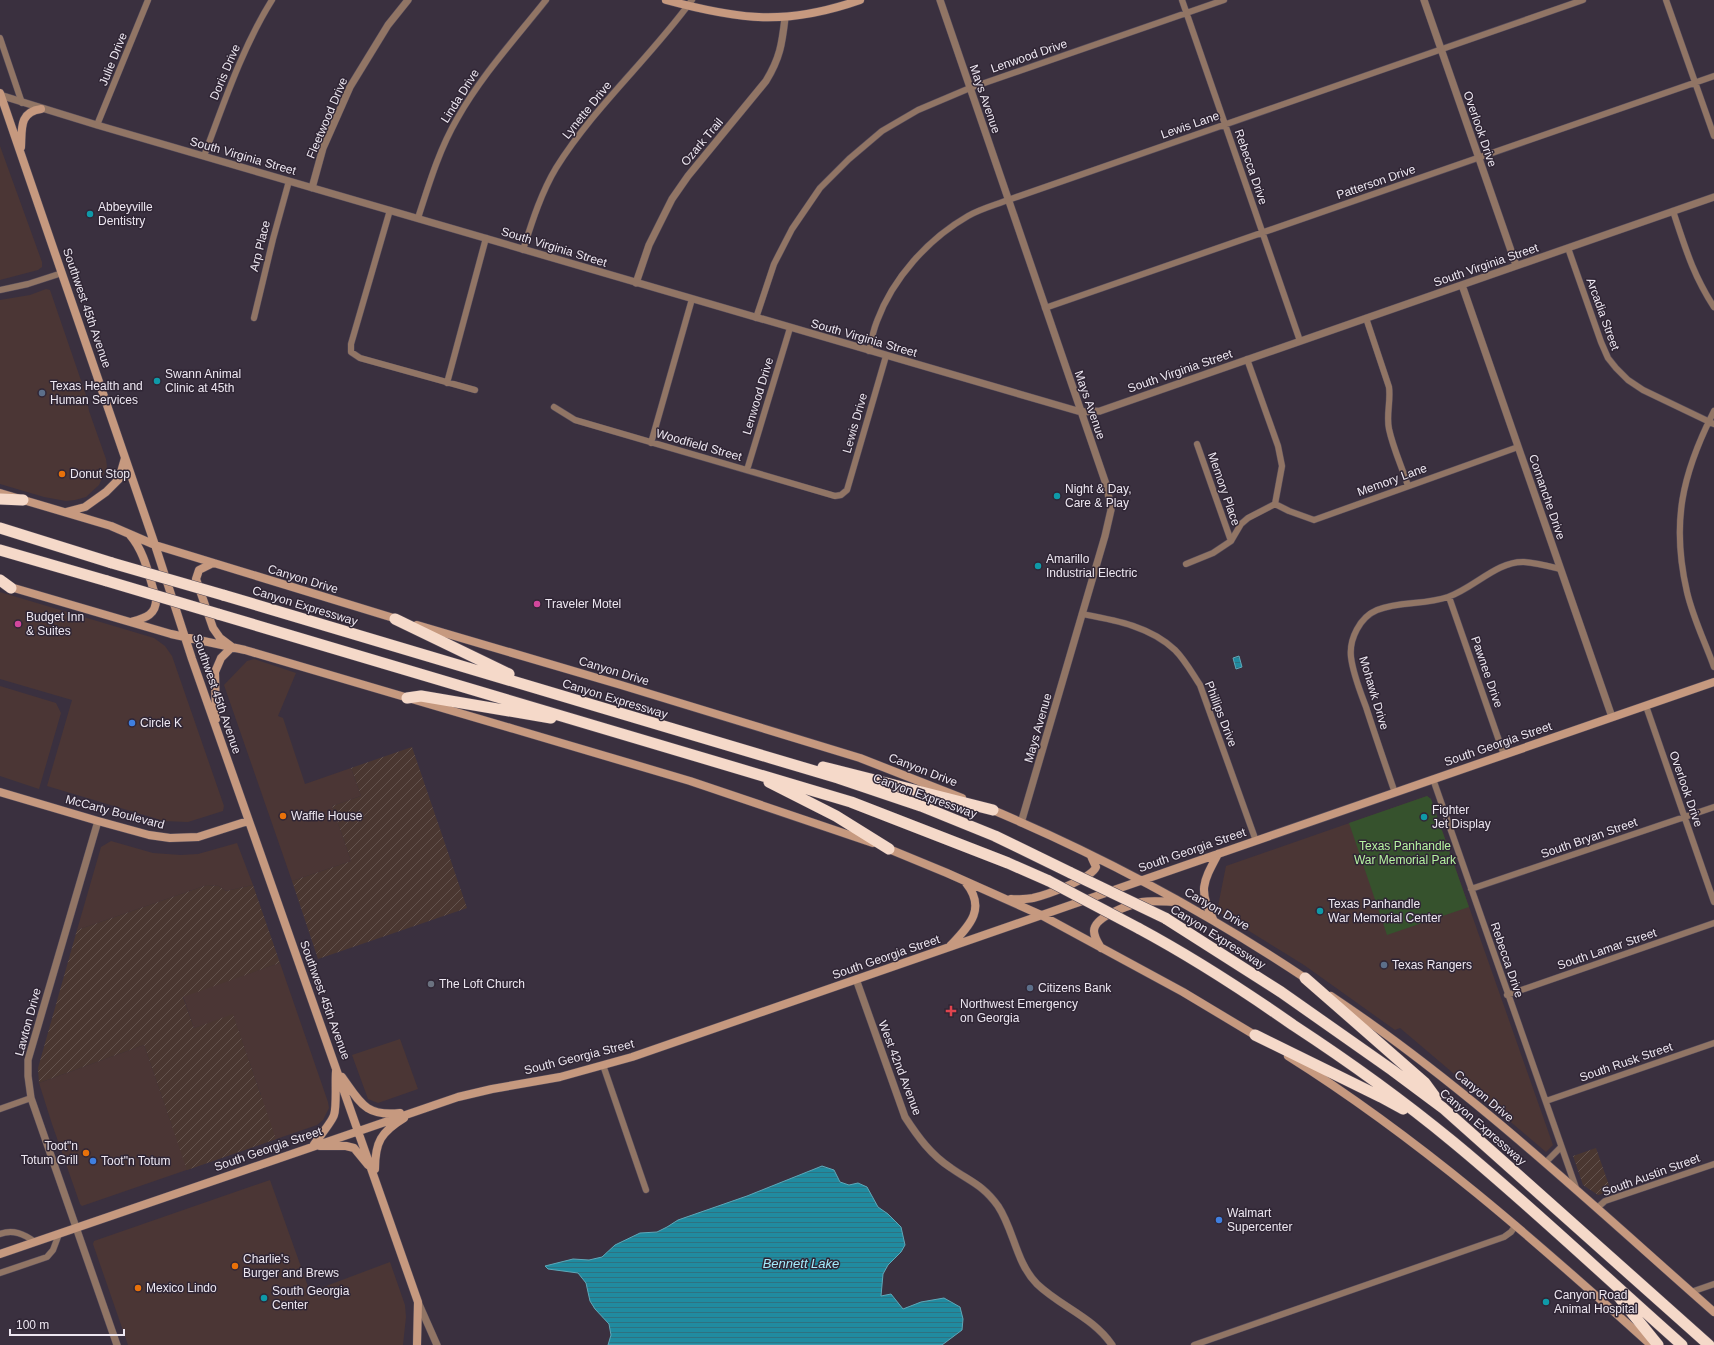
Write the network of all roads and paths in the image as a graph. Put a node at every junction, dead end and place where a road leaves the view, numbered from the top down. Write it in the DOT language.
graph roads {
  1 [pos="148,0"];
  2 [pos="272,0"];
  3 [pos="408,0"];
  4 [pos="546,0"];
  5 [pos="666,0"];
  6 [pos="860,0"];
  7 [pos="940,0"];
  8 [pos="1182,0"];
  9 [pos="1224,0"];
  10 [pos="1424,0"];
  11 [pos="1583,0"];
  12 [pos="1666,0"];
  13 [pos="690,3"];
  14 [pos="1186,13"];
  15 [pos="785,18"];
  16 [pos="0,38"];
  17 [pos="1441,49"];
  18 [pos="7,58"];
  19 [pos="0,60"];
  20 [pos="1714,76"];
  21 [pos="1695,83"];
  22 [pos="970,88"];
  23 [pos="0,94"];
  24 [pos="22,103"];
  25 [pos="41,108"];
  26 [pos="1225,124"];
  27 [pos="97,125"];
  28 [pos="1714,136"];
  29 [pos="21,152"];
  30 [pos="204,156"];
  31 [pos="1479,158"];
  32 [pos="289,181"];
  33 [pos="312,188"];
  34 [pos="1714,197"];
  35 [pos="1008,200"];
  36 [pos="390,210"];
  37 [pos="1673,211"];
  38 [pos="418,218"];
  39 [pos="1262,233"];
  40 [pos="486,238"];
  41 [pos="1568,248"];
  42 [pos="523,250"];
  43 [pos="1516,265"];
  44 [pos="62,273"];
  45 [pos="636,283"];
  46 [pos="1462,284"];
  47 [pos="0,290"];
  48 [pos="692,299"];
  49 [pos="1714,307"];
  50 [pos="1045,308"];
  51 [pos="254,318"];
  52 [pos="756,318"];
  53 [pos="1366,318"];
  54 [pos="790,328"];
  55 [pos="1300,341"];
  56 [pos="869,351"];
  57 [pos="886,356"];
  58 [pos="1247,359"];
  59 [pos="447,383"];
  60 [pos="475,390"];
  61 [pos="554,407"];
  62 [pos="1714,411"];
  63 [pos="1081,412"];
  64 [pos="1711,423"];
  65 [pos="651,443"];
  66 [pos="1197,444"];
  67 [pos="1518,447"];
  68 [pos="125,458"];
  69 [pos="747,470"];
  70 [pos="1408,486"];
  71 [pos="0,493"];
  72 [pos="841,495"];
  73 [pos="0,499"];
  74 [pos="23,500"];
  75 [pos="1275,504"];
  76 [pos="65,512"];
  77 [pos="0,528"];
  78 [pos="128,533"];
  79 [pos="1231,541"];
  80 [pos="155,545"];
  81 [pos="0,550"];
  82 [pos="214,563"];
  83 [pos="1186,564"];
  84 [pos="1560,569"];
  85 [pos="0,580"];
  86 [pos="0,584"];
  87 [pos="11,588"];
  88 [pos="1449,597"];
  89 [pos="1082,614"];
  90 [pos="395,619"];
  91 [pos="130,622"];
  92 [pos="185,637"];
  93 [pos="232,647"];
  94 [pos="1714,667"];
  95 [pos="1714,682"];
  96 [pos="407,698"];
  97 [pos="582,702"];
  98 [pos="1646,706"];
  99 [pos="1612,717"];
  100 [pos="216,726"];
  101 [pos="598,726"];
  102 [pos="1504,755"];
  103 [pos="770,758"];
  104 [pos="748,771"];
  105 [pos="1433,779"];
  106 [pos="0,792"];
  107 [pos="1395,792"];
  108 [pos="1714,807"];
  109 [pos="993,810"];
  110 [pos="1684,818"];
  111 [pos="98,821"];
  112 [pos="248,821"];
  113 [pos="1021,823"];
  114 [pos="1256,841"];
  115 [pos="889,849"];
  116 [pos="1218,854"];
  117 [pos="1091,856"];
  118 [pos="964,881"];
  119 [pos="1141,881"];
  120 [pos="1471,889"];
  121 [pos="1004,898"];
  122 [pos="1180,902"];
  123 [pos="1714,902"];
  124 [pos="1041,915"];
  125 [pos="1213,919"];
  126 [pos="1714,923"];
  127 [pos="950,947"];
  128 [pos="1101,948"];
  129 [pos="1305,978"];
  130 [pos="856,979"];
  131 [pos="1507,995"];
  132 [pos="1255,1035"];
  133 [pos="1714,1043"];
  134 [pos="603,1065"];
  135 [pos="337,1069"];
  136 [pos="31,1098"];
  137 [pos="1546,1101"];
  138 [pos="1443,1108"];
  139 [pos="0,1109"];
  140 [pos="414,1111"];
  141 [pos="1435,1128"];
  142 [pos="359,1131"];
  143 [pos="313,1146"];
  144 [pos="1562,1147"];
  145 [pos="1545,1163"];
  146 [pos="1714,1164"];
  147 [pos="375,1176"];
  148 [pos="646,1190"];
  149 [pos="1576,1190"];
  150 [pos="1597,1208"];
  151 [pos="1516,1225"];
  152 [pos="77,1228"];
  153 [pos="0,1234"];
  154 [pos="59,1234"];
  155 [pos="35,1242"];
  156 [pos="0,1254"];
  157 [pos="1596,1268"];
  158 [pos="0,1273"];
  159 [pos="1714,1284"];
  160 [pos="1691,1292"];
  161 [pos="1659,1300"];
  162 [pos="418,1302"];
  163 [pos="1714,1312"];
  164 [pos="1714,1340"];
  165 [pos="117,1345"];
  166 [pos="417,1345"];
  167 [pos="436,1345"];
  168 [pos="1112,1345"];
  169 [pos="1194,1345"];
  170 [pos="1651,1345"];
  171 [pos="1658,1345"];
  172 [pos="1682,1345"];
  173 [pos="1709,1345"];
  1 -- 27 [label="street, Julie Drive"];
  2 -- 30 [label="street, Doris Drive"];
  3 -- 33 [label="street, Fleetwood Drive"];
  4 -- 38 [label="street, Linda Drive"];
  5 -- 13 [label="main road"];
  6 -- 15 [label="main road"];
  7 -- 22 [label="street, Mays Avenue"];
  8 -- 14 [label="street, Rebecca Drive"];
  9 -- 14 [label="street, Lenwood Drive"];
  10 -- 17 [label="street, Overlook Drive"];
  11 -- 17 [label="street, Lewis Lane"];
  12 -- 21 [label="street"];
  13 -- 15 [label="main road"];
  13 -- 42 [label="street, Lynette Drive"];
  14 -- 22 [label="street, Lenwood Drive"];
  14 -- 26 [label="street, Rebecca Drive"];
  15 -- 45 [label="street, Ozark Trail"];
  16 -- 18 [label="street"];
  17 -- 26 [label="street, Lewis Lane"];
  17 -- 31 [label="street, Overlook Drive"];
  18 -- 19 [label="street"];
  18 -- 24 [label="street"];
  20 -- 21 [label="street, Patterson Drive"];
  21 -- 28 [label="street"];
  21 -- 31 [label="street, Patterson Drive"];
  22 -- 35 [label="street, Mays Avenue"];
  22 -- 52 [label="street, Lenwood Drive"];
  23 -- 24 [label="street, South Virginia Street"];
  23 -- 29 [label="main road, Southwest 45th Avenue"];
  24 -- 25 [label="street, South Virginia Street"];
  25 -- 27 [label="street, South Virginia Street"];
  25 -- 29 [label="main road"];
  26 -- 35 [label="street, Lewis Lane"];
  26 -- 39 [label="street, Rebecca Drive"];
  27 -- 30 [label="street, South Virginia Street"];
  29 -- 44 [label="main road, Southwest 45th Avenue"];
  30 -- 32 [label="street, South Virginia Street"];
  31 -- 39 [label="street, Patterson Drive"];
  31 -- 43 [label="street, Overlook Drive"];
  32 -- 33 [label="street, South Virginia Street"];
  32 -- 51 [label="street, Arp Place"];
  33 -- 36 [label="street, South Virginia Street"];
  34 -- 37 [label="street, South Virginia Street"];
  35 -- 50 [label="street, Mays Avenue"];
  35 -- 56 [label="street, Lewis Lane"];
  36 -- 38 [label="street, South Virginia Street"];
  36 -- 59 [label="street"];
  37 -- 41 [label="street, South Virginia Street"];
  37 -- 49 [label="street"];
  38 -- 40 [label="street, South Virginia Street"];
  39 -- 50 [label="street, Patterson Drive"];
  39 -- 55 [label="street, Rebecca Drive"];
  40 -- 42 [label="street, South Virginia Street"];
  40 -- 59 [label="street"];
  41 -- 43 [label="street, South Virginia Street"];
  41 -- 64 [label="street, Arcadia Street"];
  42 -- 45 [label="street, South Virginia Street"];
  43 -- 46 [label="street, South Virginia Street"];
  44 -- 47 [label="street"];
  44 -- 68 [label="main road, Southwest 45th Avenue"];
  45 -- 48 [label="street, South Virginia Street"];
  46 -- 53 [label="street, South Virginia Street"];
  46 -- 67 [label="street, Comanche Drive"];
  48 -- 52 [label="street, South Virginia Street"];
  48 -- 65 [label="street"];
  50 -- 63 [label="street, Mays Avenue"];
  52 -- 54 [label="street, South Virginia Street"];
  53 -- 55 [label="street, South Virginia Street"];
  53 -- 70 [label="street"];
  54 -- 56 [label="street, South Virginia Street"];
  54 -- 69 [label="street, Lenwood Drive"];
  55 -- 58 [label="street, South Virginia Street"];
  56 -- 57 [label="street, South Virginia Street"];
  57 -- 63 [label="street, South Virginia Street"];
  57 -- 72 [label="street, Lewis Drive"];
  58 -- 63 [label="street, South Virginia Street"];
  58 -- 75 [label="street"];
  59 -- 60 [label="street"];
  61 -- 65 [label="street, Woodfield Street"];
  62 -- 64 [label="street"];
  63 -- 89 [label="street, Mays Avenue"];
  64 -- 94 [label="street"];
  65 -- 69 [label="street, Woodfield Street"];
  66 -- 79 [label="street, Memory Place"];
  67 -- 70 [label="street, Memory Lane"];
  67 -- 84 [label="street, Comanche Drive"];
  68 -- 76 [label="main road"];
  68 -- 80 [label="main road, Southwest 45th Avenue"];
  69 -- 72 [label="street, Woodfield Street"];
  70 -- 75 [label="street, Memory Lane"];
  71 -- 74 [label="main road, Canyon Drive"];
  73 -- 74 [label="highway"];
  74 -- 76 [label="main road, Canyon Drive"];
  75 -- 79 [label="street"];
  76 -- 78 [label="main road, Canyon Drive"];
  77 -- 97 [label="highway, Canyon Expressway, bridge"];
  78 -- 80 [label="main road, Canyon Drive"];
  78 -- 91 [label="main road"];
  79 -- 83 [label="street"];
  80 -- 82 [label="main road, Canyon Drive"];
  80 -- 92 [label="main road, Southwest 45th Avenue"];
  81 -- 101 [label="highway, bridge"];
  82 -- 90 [label="main road, Canyon Drive"];
  82 -- 93 [label="main road"];
  84 -- 88 [label="street, Mohawk Drive"];
  84 -- 99 [label="street, Comanche Drive"];
  85 -- 87 [label="highway"];
  86 -- 87 [label="main road"];
  87 -- 91 [label="main road"];
  88 -- 102 [label="street, Pawnee Drive"];
  88 -- 107 [label="street, Mohawk Drive"];
  89 -- 113 [label="street, Mays Avenue"];
  89 -- 114 [label="street, Phillips Drive"];
  90 -- 97 [label="highway"];
  90 -- 109 [label="main road, Canyon Drive"];
  91 -- 92 [label="main road"];
  92 -- 93 [label="main road"];
  92 -- 100 [label="main road, Southwest 45th Avenue"];
  93 -- 96 [label="main road"];
  93 -- 100 [label="main road"];
  95 -- 98 [label="main road, South Georgia Street"];
  96 -- 101 [label="highway"];
  96 -- 115 [label="main road"];
  97 -- 103 [label="highway, Canyon Expressway"];
  98 -- 99 [label="main road, South Georgia Street"];
  98 -- 110 [label="street, Overlook Drive"];
  99 -- 102 [label="main road, South Georgia Street"];
  100 -- 112 [label="main road, Southwest 45th Avenue"];
  101 -- 104 [label="highway"];
  102 -- 105 [label="main road, South Georgia Street"];
  103 -- 109 [label="highway"];
  103 -- 138 [label="highway, Canyon Expressway, bridge"];
  104 -- 115 [label="highway"];
  104 -- 141 [label="highway, bridge"];
  105 -- 107 [label="main road, South Georgia Street"];
  105 -- 120 [label="street, Rebecca Drive"];
  106 -- 111 [label="main road, McCarty Boulevard"];
  107 -- 114 [label="main road, South Georgia Street"];
  108 -- 110 [label="street, South Bryan Street"];
  109 -- 113 [label="main road, Canyon Drive"];
  110 -- 120 [label="street, South Bryan Street"];
  110 -- 123 [label="street, Overlook Drive"];
  111 -- 112 [label="main road, McCarty Boulevard"];
  111 -- 136 [label="street, Lawton Drive"];
  112 -- 135 [label="main road, Southwest 45th Avenue"];
  113 -- 117 [label="main road, Canyon Drive"];
  114 -- 116 [label="main road, South Georgia Street"];
  115 -- 118 [label="main road"];
  116 -- 119 [label="main road, South Georgia Street"];
  116 -- 125 [label="main road"];
  117 -- 119 [label="main road, Canyon Drive"];
  117 -- 121 [label="main road"];
  118 -- 121 [label="main road"];
  118 -- 127 [label="main road"];
  119 -- 122 [label="main road, Canyon Drive"];
  119 -- 124 [label="main road, South Georgia Street"];
  120 -- 131 [label="street, Rebecca Drive"];
  121 -- 124 [label="main road"];
  122 -- 125 [label="main road, Canyon Drive"];
  122 -- 128 [label="main road"];
  124 -- 127 [label="main road, South Georgia Street"];
  124 -- 128 [label="main road"];
  125 -- 129 [label="main road, Canyon Drive"];
  126 -- 131 [label="street, South Lamar Street"];
  127 -- 130 [label="main road, South Georgia Street"];
  128 -- 132 [label="main road"];
  129 -- 138 [label="highway"];
  129 -- 145 [label="main road, Canyon Drive"];
  130 -- 134 [label="main road, South Georgia Street"];
  130 -- 168 [label="street, West 42nd Avenue"];
  131 -- 137 [label="street, Rebecca Drive"];
  132 -- 141 [label="highway"];
  132 -- 151 [label="main road"];
  133 -- 137 [label="street, South Rusk Street"];
  134 -- 140 [label="main road, South Georgia Street"];
  134 -- 148 [label="street"];
  135 -- 140 [label="main road"];
  135 -- 142 [label="main road, Southwest 45th Avenue"];
  135 -- 143 [label="main road"];
  136 -- 139 [label="street"];
  136 -- 152 [label="street, Lawton Drive"];
  137 -- 144 [label="street, Rebecca Drive"];
  138 -- 161 [label="highway, Canyon Expressway"];
  140 -- 142 [label="main road, South Georgia Street"];
  140 -- 147 [label="main road"];
  141 -- 157 [label="highway"];
  142 -- 143 [label="main road, South Georgia Street"];
  142 -- 147 [label="main road, Southwest 45th Avenue"];
  143 -- 147 [label="main road"];
  143 -- 152 [label="main road, South Georgia Street"];
  144 -- 145 [label="street"];
  144 -- 149 [label="street, Rebecca Drive"];
  145 -- 149 [label="main road, Canyon Drive"];
  146 -- 150 [label="street, South Austin Street"];
  147 -- 162 [label="main road, Southwest 45th Avenue"];
  149 -- 150 [label="main road, Canyon Drive"];
  150 -- 160 [label="main road, Canyon Drive"];
  151 -- 169 [label="street"];
  151 -- 170 [label="main road"];
  152 -- 154 [label="main road, South Georgia Street"];
  152 -- 165 [label="street, Lawton Drive"];
  153 -- 155 [label="street"];
  154 -- 155 [label="main road, South Georgia Street"];
  154 -- 158 [label="street"];
  155 -- 156 [label="main road, South Georgia Street"];
  157 -- 171 [label="highway"];
  157 -- 172 [label="highway"];
  159 -- 160 [label="street"];
  160 -- 163 [label="main road, Canyon Drive"];
  161 -- 164 [label="highway"];
  161 -- 173 [label="highway, Canyon Expressway"];
  162 -- 166 [label="main road"];
  162 -- 167 [label="street"];
}
